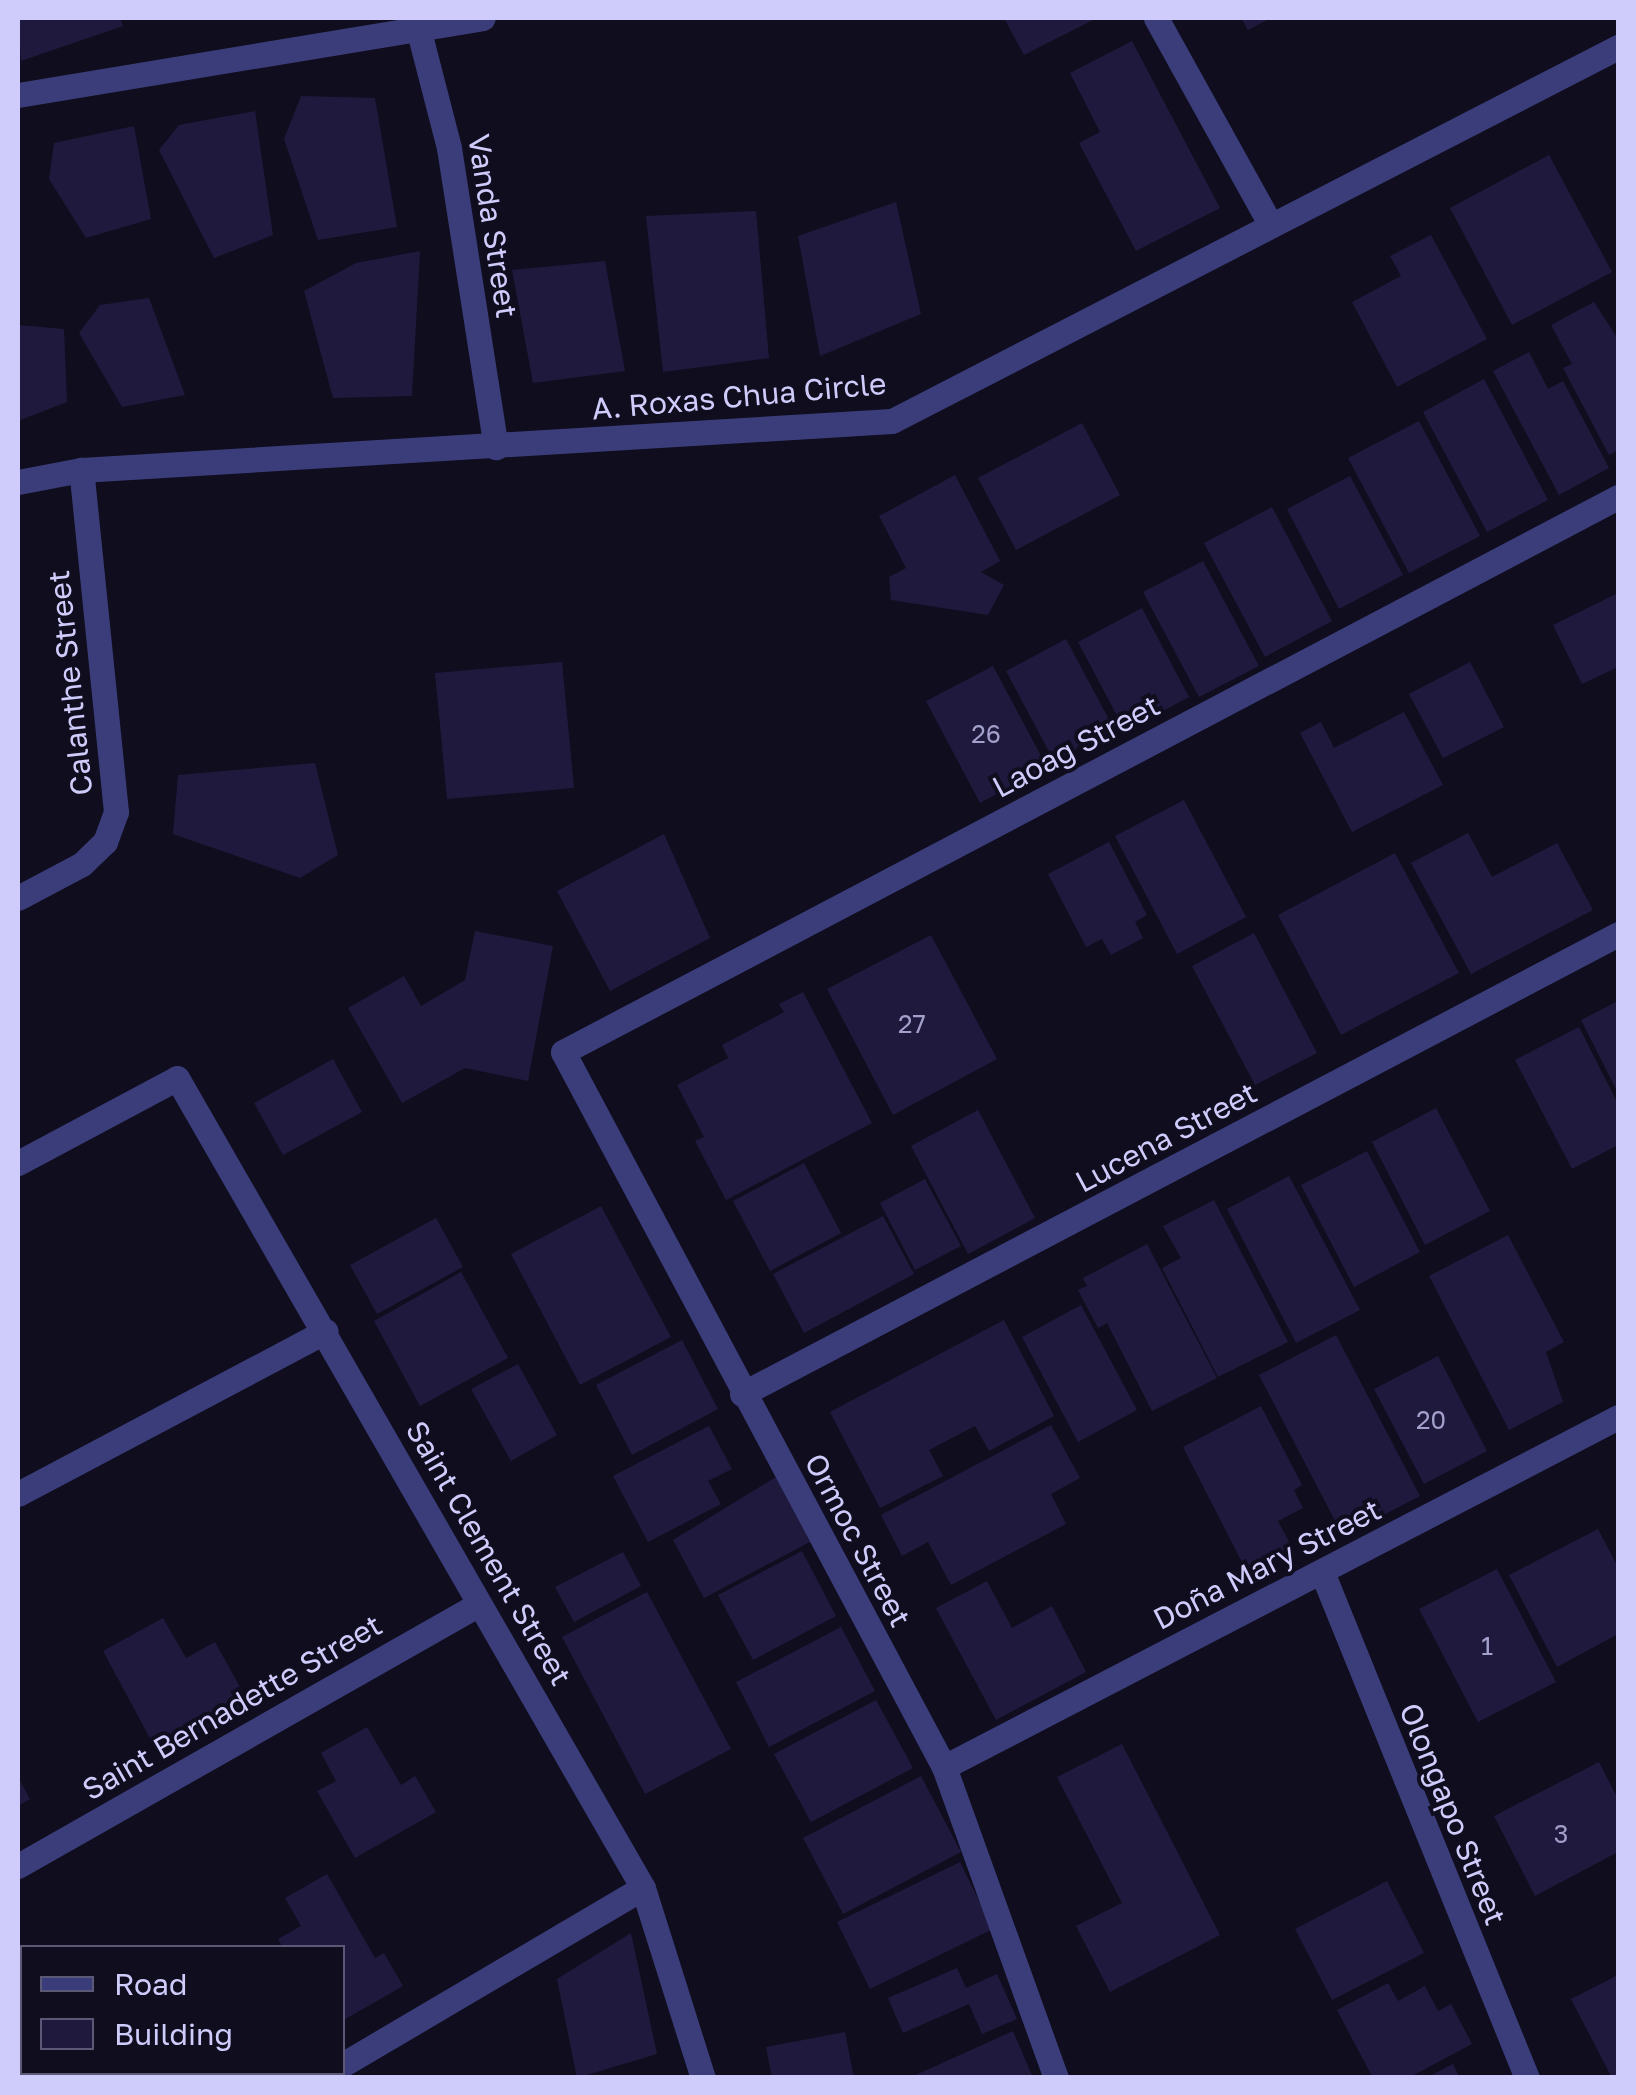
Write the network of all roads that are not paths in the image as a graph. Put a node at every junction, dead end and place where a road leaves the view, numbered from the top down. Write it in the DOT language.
graph roads {
  1 [pos="483,18"];
  2 [pos="1156,18"];
  3 [pos="418,25"];
  4 [pos="1618,47"];
  5 [pos="18,94"];
  6 [pos="1269,222"];
  7 [pos="496,447"];
  8 [pos="81,470"];
  9 [pos="18,482"];
  10 [pos="1618,498"];
  11 [pos="18,898"];
  12 [pos="1618,934"];
  13 [pos="563,1052"];
  14 [pos="18,1163"];
  15 [pos="326,1330"];
  16 [pos="742,1394"];
  17 [pos="1618,1417"];
  18 [pos="18,1494"];
  19 [pos="1322,1572"];
  20 [pos="479,1604"];
  21 [pos="944,1768"];
  22 [pos="18,1866"];
  23 [pos="644,1888"];
  24 [pos="345,2063"];
  25 [pos="703,2078"];
  26 [pos="1056,2078"];
  27 [pos="1527,2078"];
  1 -- 3 [label="street"];
  2 -- 6 [label="street"];
  3 -- 5 [label="street"];
  3 -- 7 [label="street, Vanda Street"];
  4 -- 6 [label="street, A. Roxas Chua Circle"];
  6 -- 7 [label="street, A. Roxas Chua Circle"];
  7 -- 8 [label="street, A. Roxas Chua Circle"];
  8 -- 9 [label="street, A. Roxas Chua Circle"];
  8 -- 11 [label="street, Calanthe Street"];
  10 -- 13 [label="street, Laoag Street"];
  12 -- 16 [label="street, Lucena Street"];
  13 -- 16 [label="street, Ormoc Street"];
  14 -- 15 [label="street, Saint Clement Street"];
  15 -- 18 [label="street"];
  15 -- 20 [label="street, Saint Clement Street"];
  16 -- 21 [label="street, Ormoc Street"];
  17 -- 19 [label="street, Doña Mary Street"];
  19 -- 21 [label="street, Doña Mary Street"];
  19 -- 27 [label="street, Olongapo Street"];
  20 -- 22 [label="street, Saint Bernadette Street"];
  20 -- 23 [label="street, Saint Clement Street"];
  21 -- 26 [label="street, Ormoc Street"];
  23 -- 24 [label="street"];
  23 -- 25 [label="street, Saint Clement Street"];
}
